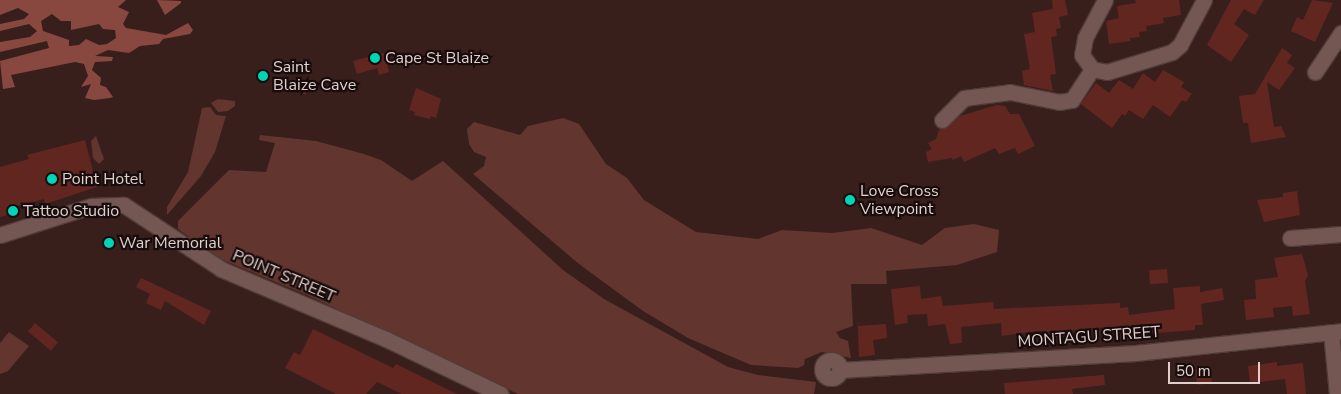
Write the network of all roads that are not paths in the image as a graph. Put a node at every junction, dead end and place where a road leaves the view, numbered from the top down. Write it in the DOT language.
graph roads {
  1 [pos="1105,0"];
  2 [pos="1204,0"];
  3 [pos="1341,33"];
  4 [pos="1092,69"];
  5 [pos="1315,72"];
  6 [pos="942,120"];
  7 [pos="1341,234"];
  8 [pos="0,235"];
  9 [pos="1290,238"];
  10 [pos="1336,332"];
  11 [pos="839,370"];
  12 [pos="501,394"];
  13 [pos="1337,394"];
  1 -- 4 [label="street"];
  2 -- 4 [label="street"];
  3 -- 5 [label="street"];
  4 -- 6 [label="street"];
  7 -- 9 [label="street"];
  8 -- 12 [label="street, POINT STREET"];
  10 -- 11 [label="street, MONTAGU STREET"];
  10 -- 13 [label="street"];
}
